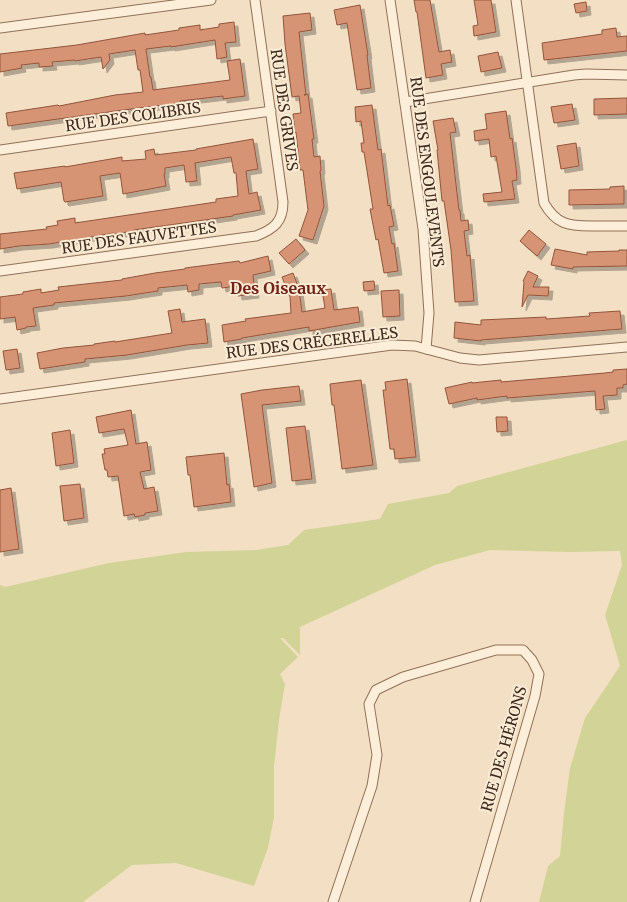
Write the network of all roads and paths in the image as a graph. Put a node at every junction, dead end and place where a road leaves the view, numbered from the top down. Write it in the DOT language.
graph roads {
  1 [pos="211,0"];
  2 [pos="255,0"];
  3 [pos="390,0"];
  4 [pos="516,0"];
  5 [pos="0,28"];
  6 [pos="627,75"];
  7 [pos="527,82"];
  8 [pos="405,102"];
  9 [pos="271,111"];
  10 [pos="0,150"];
  11 [pos="278,222"];
  12 [pos="627,226"];
  13 [pos="0,271"];
  14 [pos="627,347"];
  15 [pos="426,349"];
  16 [pos="0,399"];
  17 [pos="333,902"];
  18 [pos="474,902"];
  1 -- 5 [label="street"];
  2 -- 9 [label="street, RUE DES GRIVES"];
  3 -- 8 [label="street, RUE DES ENGOULEVENTS"];
  4 -- 7 [label="street"];
  6 -- 7 [label="street"];
  7 -- 8 [label="street"];
  7 -- 12 [label="street"];
  8 -- 15 [label="street, RUE DES ENGOULEVENTS"];
  9 -- 10 [label="street, RUE DES COLIBRIS"];
  9 -- 11 [label="street, RUE DES GRIVES"];
  11 -- 13 [label="street, RUE DES FAUVETTES"];
  14 -- 15 [label="street, RUE DES CRÉCERELLES"];
  15 -- 16 [label="street, RUE DES CRÉCERELLES"];
  17 -- 18 [label="street, RUE DES HÉRONS"];
}
